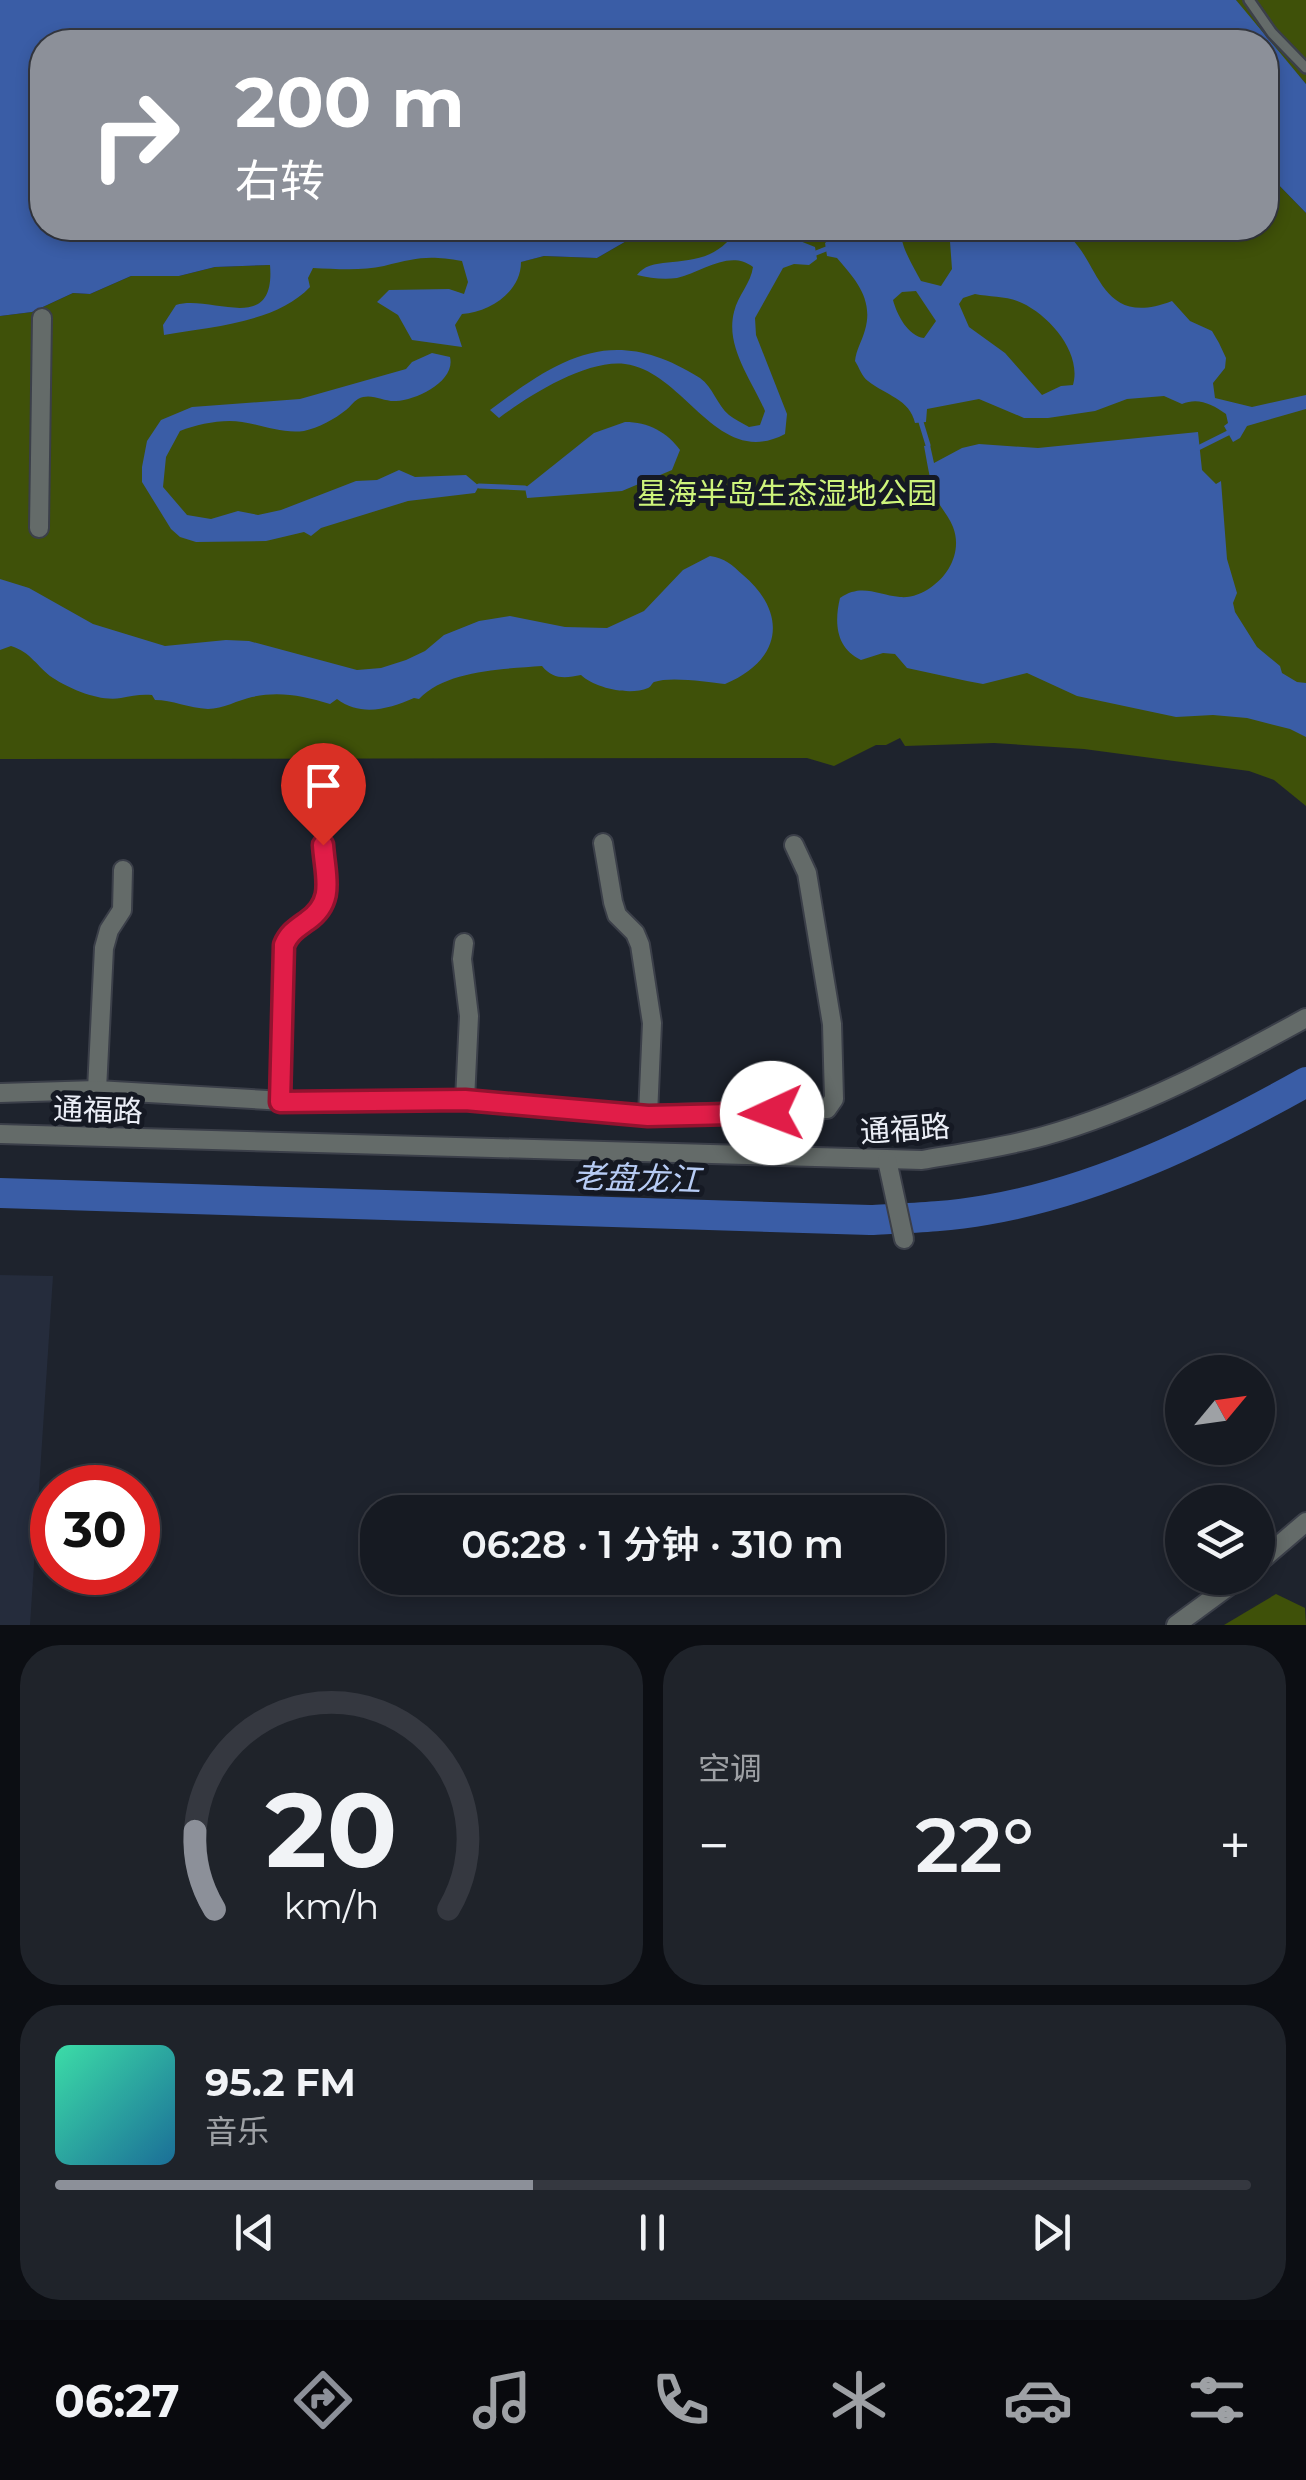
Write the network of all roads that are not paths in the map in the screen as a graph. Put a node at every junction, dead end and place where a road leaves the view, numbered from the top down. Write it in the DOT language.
graph roads {
  1 [pos="1249,0"];
  2 [pos="1270,30"];
  3 [pos="1278,39"];
  4 [pos="1306,68"];
  5 [pos="42,318"];
  6 [pos="40,528"];
  7 [pos="604,843"];
  8 [pos="323,845"];
  9 [pos="794,845"];
  10 [pos="123,870"];
  11 [pos="464,943"];
  12 [pos="1306,1018"];
  13 [pos="97,1090"];
  14 [pos="0,1092"];
  15 [pos="465,1100"];
  16 [pos="280,1102"];
  17 [pos="648,1116"];
  18 [pos="0,1134"];
  19 [pos="887,1160"];
  20 [pos="904,1239"];
  21 [pos="1306,1522"];
  22 [pos="1275,1549"];
  23 [pos="1217,1595"];
  24 [pos="1176,1625"];
  1 -- 2 [label="lane"];
  3 -- 4 [label="lane"];
  5 -- 6 [label="street"];
  7 -- 17 [label="street"];
  8 -- 16 [label="street"];
  9 -- 17 [label="street"];
  10 -- 13 [label="street"];
  11 -- 15 [label="street"];
  12 -- 19 [label="street, 通福路"];
  13 -- 14 [label="street"];
  13 -- 16 [label="street"];
  15 -- 16 [label="street"];
  15 -- 17 [label="street"];
  18 -- 19 [label="street, 通福路"];
  19 -- 20 [label="street"];
  21 -- 22 [label="street"];
  23 -- 24 [label="street"];
}
